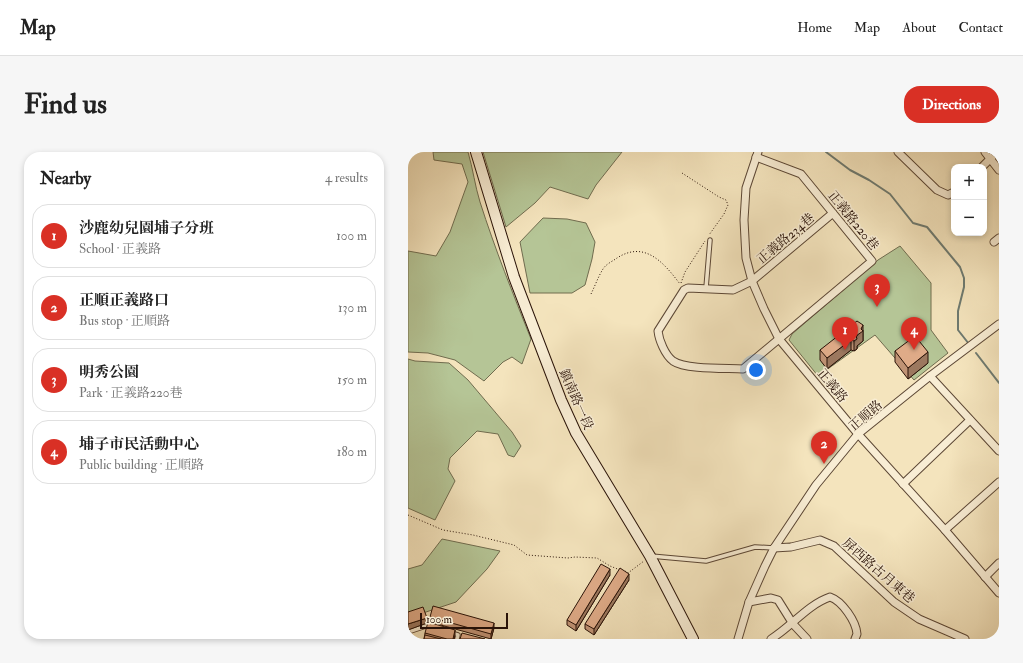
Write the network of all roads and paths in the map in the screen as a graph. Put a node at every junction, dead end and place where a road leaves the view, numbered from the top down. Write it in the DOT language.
graph roads {
  1 [pos="476,152"];
  2 [pos="985,152"];
  3 [pos="997,152"];
  4 [pos="902,153"];
  5 [pos="757,154"];
  6 [pos="990,159"];
  7 [pos="985,164"];
  8 [pos="999,170"];
  9 [pos="682,173"];
  10 [pos="951,193"];
  11 [pos="834,213"];
  12 [pos="710,240"];
  13 [pos="752,281"];
  14 [pos="706,289"];
  15 [pos="591,294"];
  16 [pos="999,324"];
  17 [pos="779,339"];
  18 [pos="930,376"];
  19 [pos="970,420"];
  20 [pos="858,434"];
  21 [pos="999,451"];
  22 [pos="999,482"];
  23 [pos="903,484"];
  24 [pos="408,515"];
  25 [pos="945,530"];
  26 [pos="774,548"];
  27 [pos="650,556"];
  28 [pos="999,563"];
  29 [pos="985,577"];
  30 [pos="999,593"];
  31 [pos="749,602"];
  32 [pos="792,624"];
  33 [pos="439,629"];
  34 [pos="445,631"];
  35 [pos="408,632"];
  36 [pos="457,637"];
  37 [pos="465,637"];
  38 [pos="693,639"];
  39 [pos="738,639"];
  40 [pos="771,639"];
  41 [pos="807,639"];
  42 [pos="855,639"];
  43 [pos="965,639"];
  1 -- 27 [label="street, 鎮南路一段"];
  2 -- 6 [label="street"];
  3 -- 6 [label="street"];
  4 -- 10 [label="street"];
  5 -- 11 [label="street, 正義路220巷"];
  5 -- 13 [label="street, 正義路"];
  6 -- 7 [label="street"];
  6 -- 8 [label="street"];
  9 -- 15 [label="path"];
  11 -- 13 [label="street, 正義路234巷"];
  11 -- 17 [label="street, 正義路220巷"];
  12 -- 14 [label="lane"];
  13 -- 14 [label="street, 正義路234巷"];
  13 -- 17 [label="street, 正義路"];
  14 -- 17 [label="street, 正義路234巷"];
  16 -- 18 [label="street, 正順路"];
  17 -- 20 [label="street, 正義路"];
  18 -- 19 [label="street"];
  18 -- 20 [label="street, 正順路"];
  19 -- 21 [label="street"];
  19 -- 23 [label="street"];
  20 -- 23 [label="street, 正義路"];
  20 -- 26 [label="street, 正順路"];
  22 -- 25 [label="street"];
  23 -- 25 [label="street, 正義路"];
  24 -- 27 [label="path"];
  25 -- 29 [label="street, 正義路"];
  26 -- 27 [label="lane"];
  26 -- 31 [label="street, 正順路"];
  26 -- 43 [label="street, 屏西路古月東巷"];
  27 -- 38 [label="street, 鎮南路一段"];
  28 -- 29 [label="street"];
  29 -- 30 [label="street, 正義路"];
  31 -- 32 [label="street"];
  31 -- 39 [label="street, 正順路"];
  32 -- 40 [label="street"];
  32 -- 41 [label="street"];
  32 -- 42 [label="street"];
  33 -- 35 [label="lane"];
  34 -- 36 [label="lane"];
  36 -- 37 [label="lane"];
}
